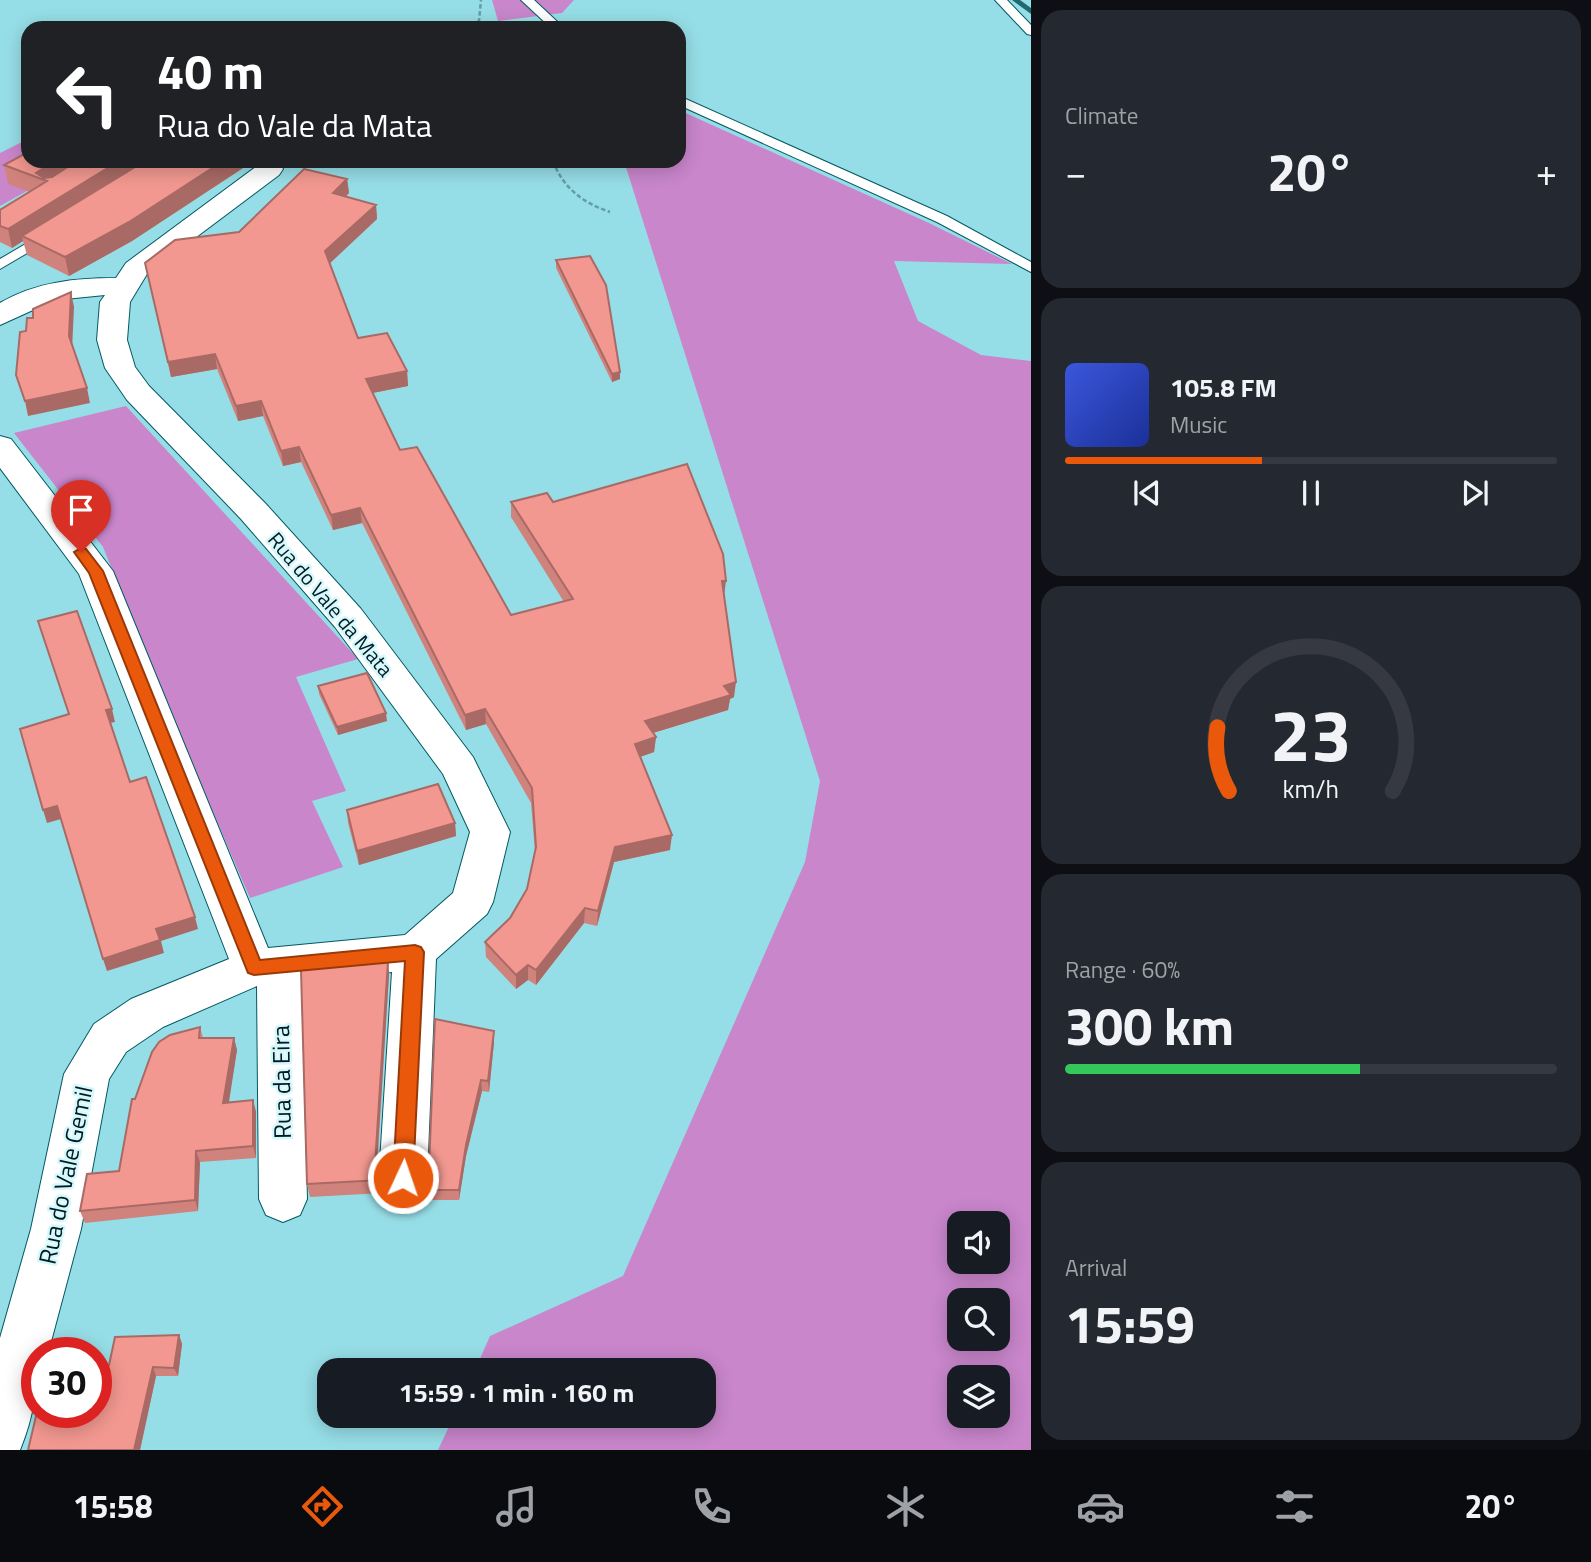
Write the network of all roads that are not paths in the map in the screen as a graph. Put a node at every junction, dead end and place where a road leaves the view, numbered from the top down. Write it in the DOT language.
graph roads {
  1 [pos="527,0"];
  2 [pos="1001,0"];
  3 [pos="550,21"];
  4 [pos="1031,32"];
  5 [pos="686,103"];
  6 [pos="252,168"];
  7 [pos="64,225"];
  8 [pos="0,265"];
  9 [pos="1031,268"];
  10 [pos="125,287"];
  11 [pos="0,316"];
  12 [pos="0,446"];
  13 [pos="415,952"];
  14 [pos="267,967"];
  15 [pos="403,1178"];
  16 [pos="283,1199"];
  17 [pos="0,1432"];
  1 -- 3 [label="lane"];
  2 -- 4 [label="lane"];
  5 -- 9 [label="lane"];
  6 -- 10 [label="street, Rua do Vale da Mata"];
  7 -- 8 [label="lane"];
  10 -- 11 [label="street"];
  10 -- 13 [label="street, Rua do Vale da Mata"];
  12 -- 14 [label="street"];
  13 -- 14 [label="street"];
  13 -- 15 [label="street"];
  14 -- 16 [label="street, Rua da Eira"];
  14 -- 17 [label="street, Rua do Vale Gemil"];
}
